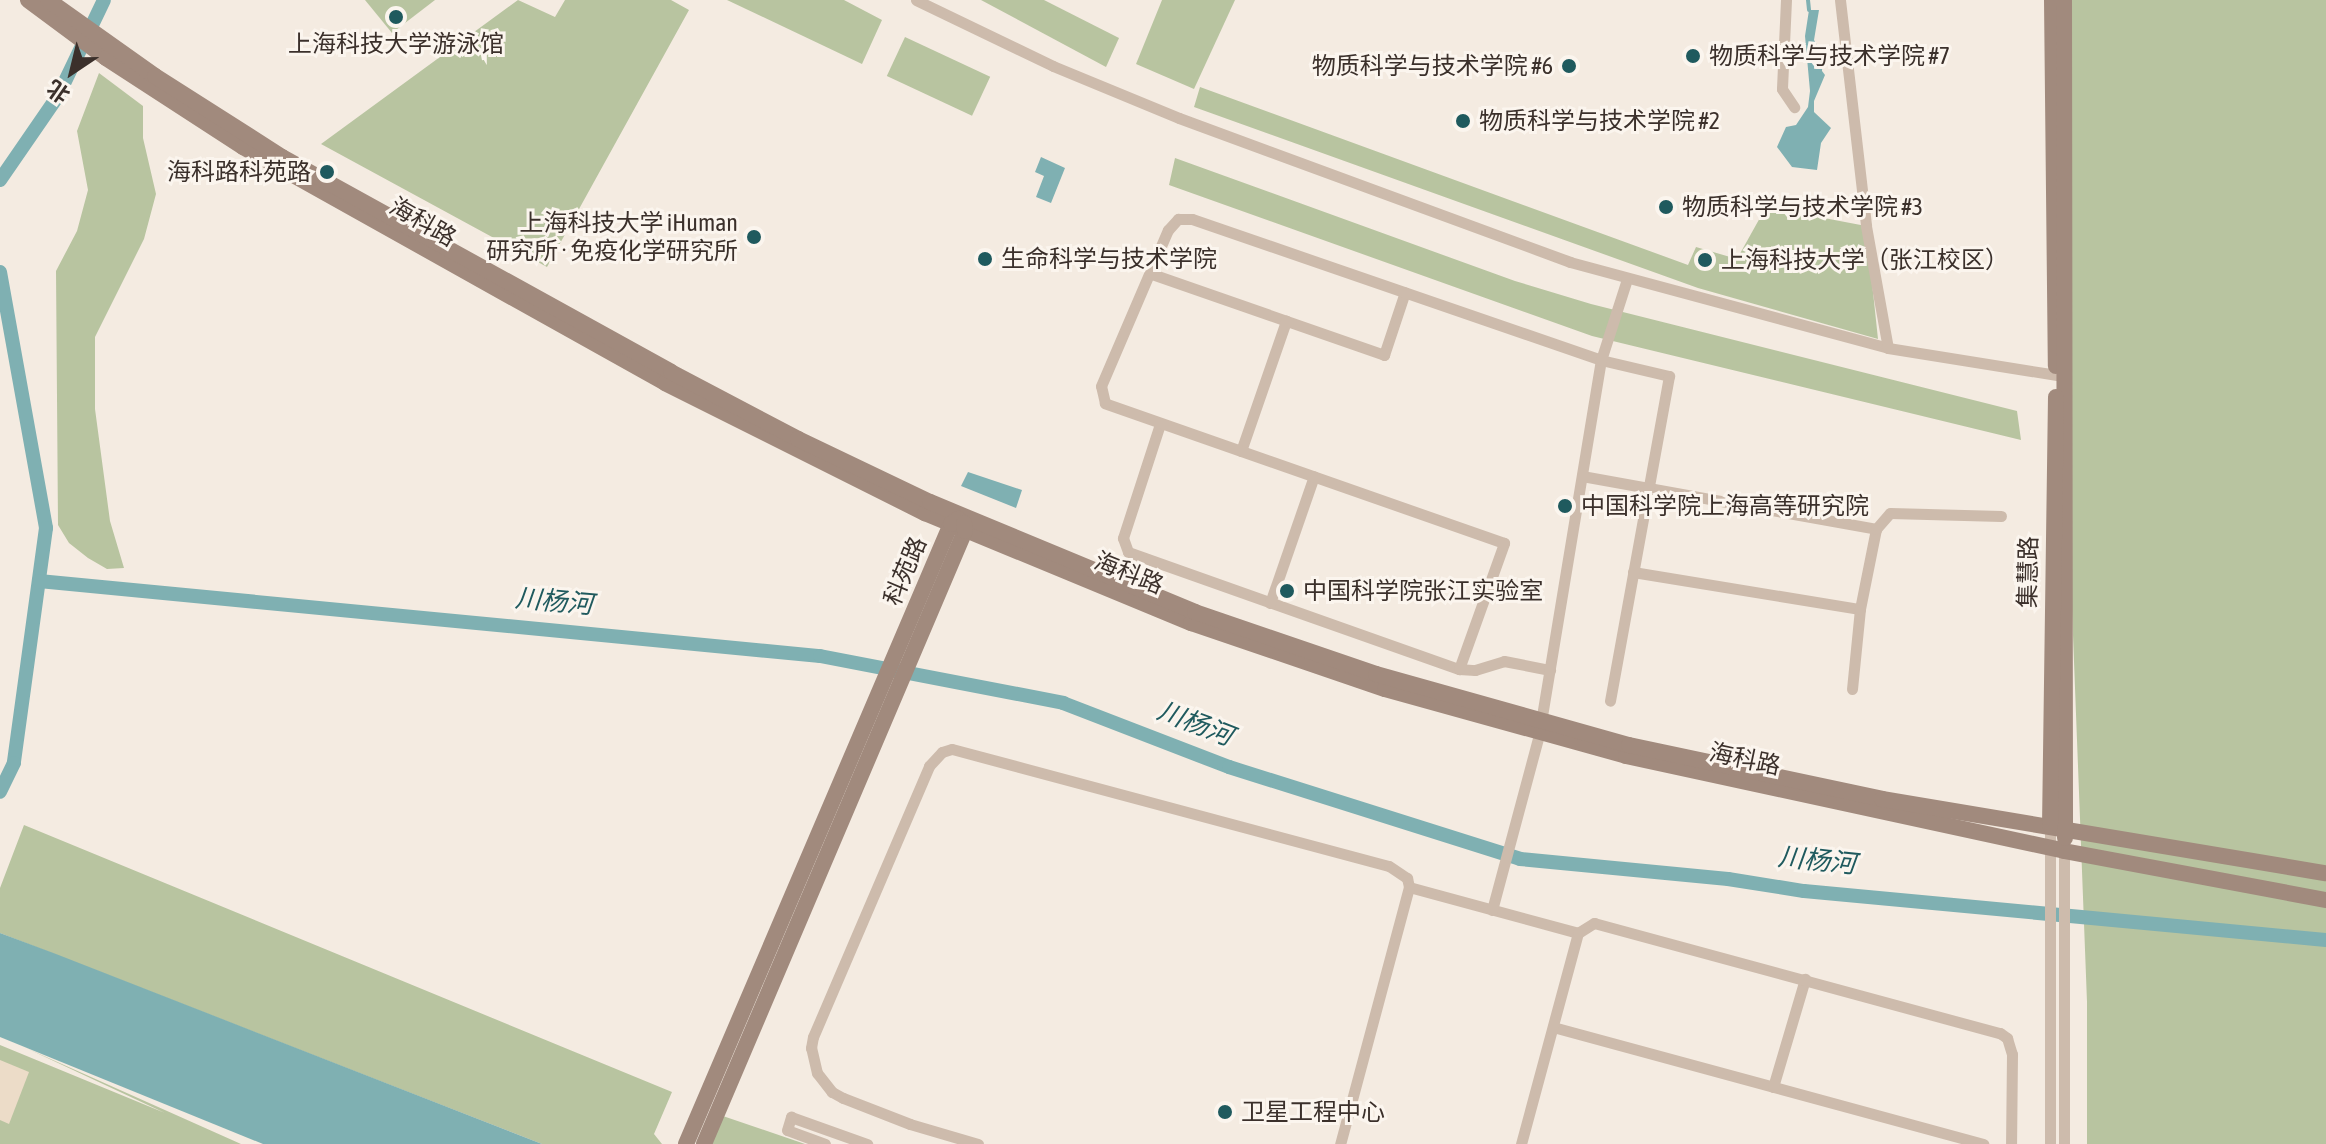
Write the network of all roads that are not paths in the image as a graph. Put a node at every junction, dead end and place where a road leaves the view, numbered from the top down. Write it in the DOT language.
graph roads {
  1 [pos="28,0"];
  2 [pos="916,0"];
  3 [pos="1786,0"];
  4 [pos="1840,0"];
  5 [pos="2052,0"];
  6 [pos="2064,0"];
  7 [pos="47,4"];
  8 [pos="1794,107"];
  9 [pos="1149,273"];
  10 [pos="1627,279"];
  11 [pos="1405,292"];
  12 [pos="1286,321"];
  13 [pos="1888,348"];
  14 [pos="1601,360"];
  15 [pos="2057,375"];
  16 [pos="1160,424"];
  17 [pos="1241,451"];
  18 [pos="1314,476"];
  19 [pos="1582,476"];
  20 [pos="1648,488"];
  21 [pos="2001,516"];
  22 [pos="959,524"];
  23 [pos="1876,529"];
  24 [pos="1633,572"];
  25 [pos="1270,603"];
  26 [pos="1860,609"];
  27 [pos="1459,669"];
  28 [pos="1550,670"];
  29 [pos="1852,689"];
  30 [pos="1610,701"];
  31 [pos="1540,728"];
  32 [pos="2057,827"];
  33 [pos="2058,850"];
  34 [pos="2326,873"];
  35 [pos="1409,887"];
  36 [pos="2326,900"];
  37 [pos="1492,910"];
  38 [pos="1578,933"];
  39 [pos="1805,979"];
  40 [pos="1553,1027"];
  41 [pos="731,1059"];
  42 [pos="1773,1087"];
  43 [pos="1934,1131"];
  44 [pos="686,1144"];
  45 [pos="704,1144"];
  46 [pos="825,1144"];
  47 [pos="867,1144"];
  48 [pos="978,1144"];
  49 [pos="1340,1144"];
  50 [pos="1521,1144"];
  51 [pos="1930,1144"];
  52 [pos="1983,1144"];
  53 [pos="2011,1144"];
  54 [pos="2050,1144"];
  55 [pos="2064,1144"];
  1 -- 7 [label="street, 海科路"];
  2 -- 10 [label="street"];
  3 -- 8 [label="street"];
  4 -- 13 [label="street"];
  5 -- 15 [label="street, 集慧路"];
  6 -- 32 [label="street, 集慧路"];
  7 -- 22 [label="street, 海科路"];
  9 -- 11 [label="street"];
  9 -- 12 [label="street"];
  9 -- 16 [label="street"];
  10 -- 13 [label="street"];
  10 -- 14 [label="street"];
  11 -- 12 [label="street"];
  11 -- 14 [label="street"];
  12 -- 17 [label="street"];
  13 -- 15 [label="street"];
  14 -- 19 [label="street"];
  14 -- 20 [label="street"];
  15 -- 32 [label="street, 集慧路"];
  16 -- 17 [label="street"];
  16 -- 25 [label="street"];
  17 -- 18 [label="street"];
  18 -- 25 [label="street"];
  18 -- 27 [label="street"];
  19 -- 20 [label="street"];
  19 -- 28 [label="street"];
  20 -- 23 [label="street"];
  20 -- 24 [label="street"];
  21 -- 23 [label="street"];
  22 -- 31 [label="street, 海科路"];
  22 -- 41 [label="street, 科苑路"];
  23 -- 26 [label="street"];
  24 -- 26 [label="street"];
  24 -- 30 [label="street"];
  25 -- 27 [label="street"];
  26 -- 29 [label="street"];
  27 -- 28 [label="street"];
  28 -- 31 [label="street"];
  31 -- 32 [label="street, 海科路"];
  31 -- 33 [label="street, 海科路"];
  31 -- 37 [label="street"];
  32 -- 33 [label="street, 集慧路"];
  32 -- 34 [label="street, 海科路"];
  33 -- 36 [label="street, 海科路"];
  33 -- 54 [label="street, 集慧路"];
  33 -- 55 [label="street, 集慧路"];
  35 -- 37 [label="street"];
  35 -- 48 [label="street"];
  35 -- 49 [label="street"];
  37 -- 38 [label="street"];
  38 -- 39 [label="street"];
  38 -- 40 [label="street"];
  39 -- 42 [label="street"];
  39 -- 53 [label="street"];
  40 -- 42 [label="street"];
  40 -- 50 [label="street"];
  41 -- 44 [label="street, 科苑路"];
  41 -- 45 [label="street, 科苑路"];
  42 -- 43 [label="street"];
  43 -- 51 [label="street"];
  43 -- 52 [label="street"];
  46 -- 47 [label="street"];
}
